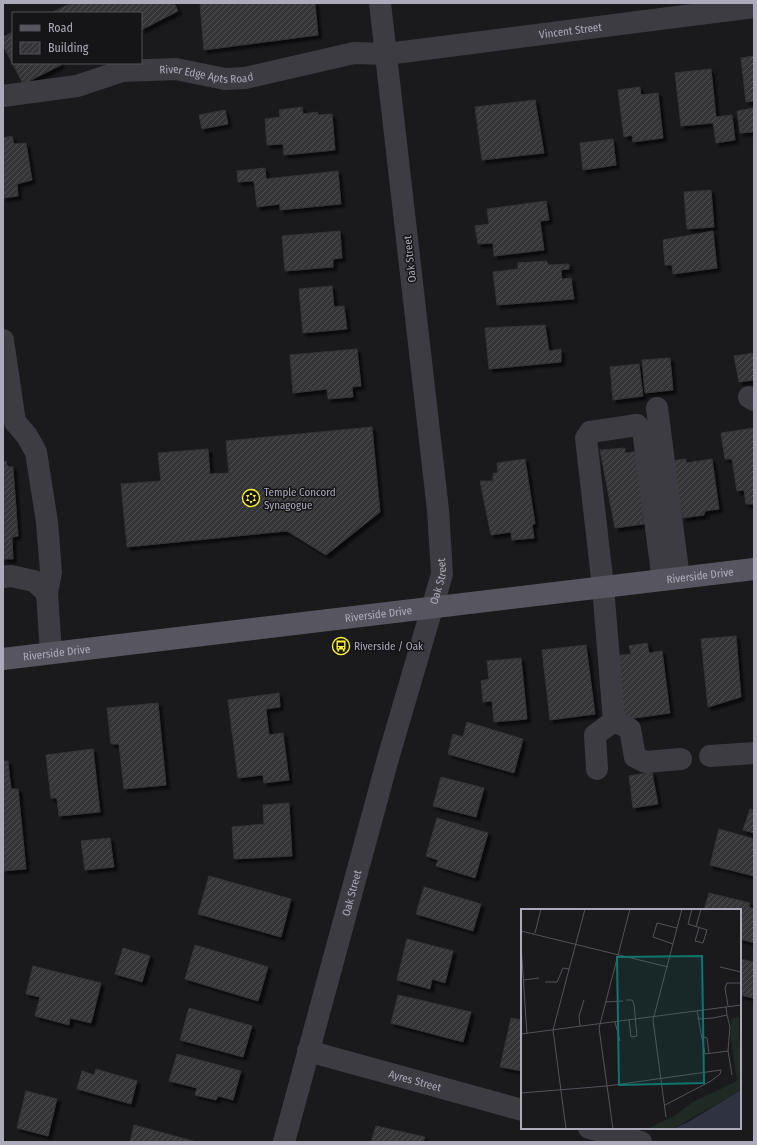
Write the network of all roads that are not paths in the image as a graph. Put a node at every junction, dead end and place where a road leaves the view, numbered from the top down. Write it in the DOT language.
graph roads {
  1 [pos="380,3"];
  2 [pos="754,7"];
  3 [pos="387,54"];
  4 [pos="3,96"];
  5 [pos="3,340"];
  6 [pos="657,408"];
  7 [pos="9,421"];
  8 [pos="754,569"];
  9 [pos="3,577"];
  10 [pos="671,579"];
  11 [pos="603,587"];
  12 [pos="47,592"];
  13 [pos="432,608"];
  14 [pos="51,653"];
  15 [pos="3,659"];
  16 [pos="614,721"];
  17 [pos="754,753"];
  18 [pos="710,756"];
  19 [pos="681,760"];
  20 [pos="597,768"];
  21 [pos="308,1051"];
  22 [pos="521,1110"];
  23 [pos="593,1129"];
  24 [pos="284,1142"];
  25 [pos="641,1142"];
  1 -- 3 [label="street, Oak Street"];
  2 -- 3 [label="street, Vincent Street"];
  3 -- 4 [label="street, River Edge Apts Road"];
  3 -- 13 [label="street, Oak Street"];
  5 -- 7 [label="street"];
  6 -- 10 [label="street"];
  7 -- 12 [label="street"];
  8 -- 10 [label="main road, Riverside Drive"];
  9 -- 12 [label="street"];
  10 -- 11 [label="main road, Riverside Drive"];
  10 -- 11 [label="street"];
  11 -- 13 [label="main road, Riverside Drive"];
  11 -- 16 [label="street"];
  12 -- 14 [label="street"];
  13 -- 14 [label="main road, Riverside Drive"];
  13 -- 21 [label="street, Oak Street"];
  14 -- 15 [label="main road, Riverside Drive"];
  16 -- 19 [label="street"];
  16 -- 20 [label="street"];
  17 -- 18 [label="street"];
  21 -- 22 [label="street, Ayres Street"];
  21 -- 24 [label="street, Oak Street"];
  23 -- 25 [label="street"];
}
